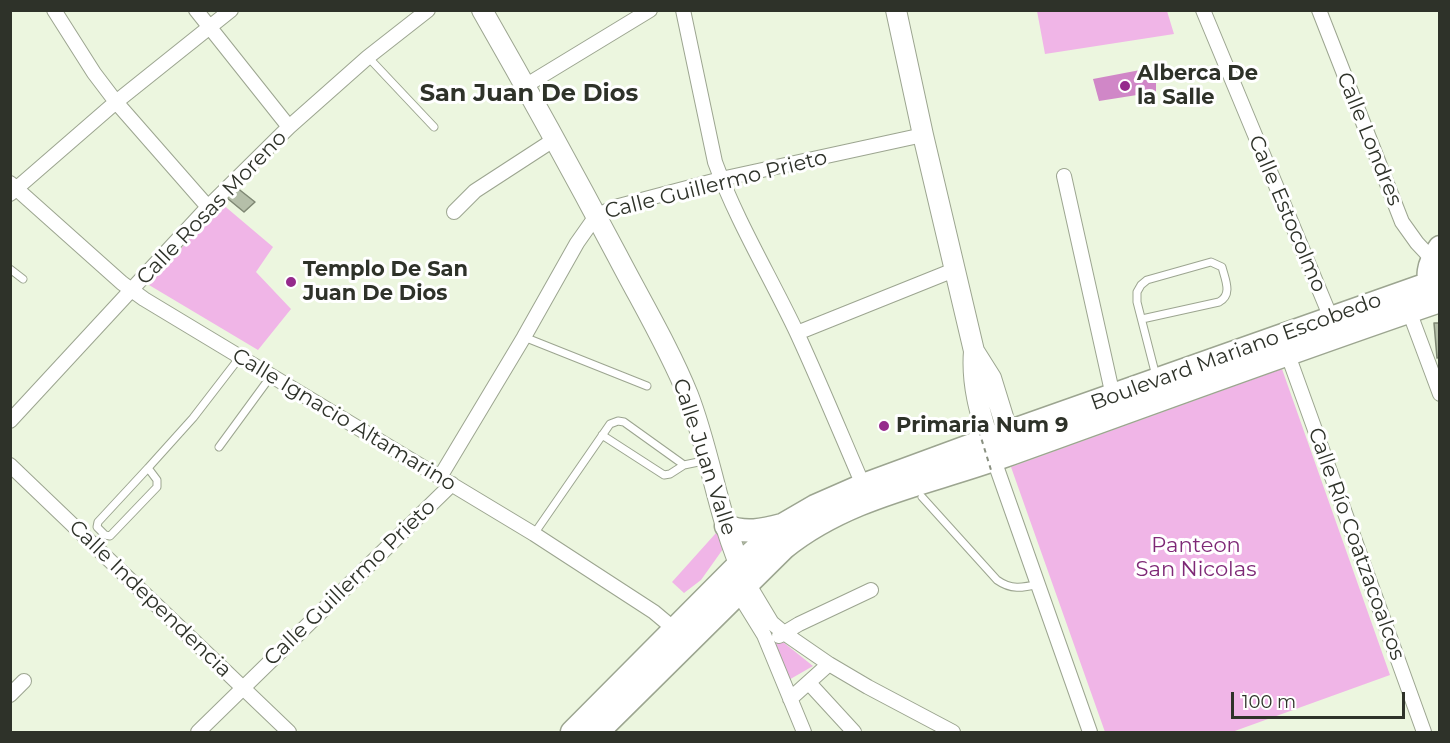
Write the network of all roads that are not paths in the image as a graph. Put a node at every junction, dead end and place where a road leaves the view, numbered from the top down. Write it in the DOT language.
graph roads {
  1 [pos="54,10"];
  2 [pos="196,10"];
  3 [pos="231,10"];
  4 [pos="428,10"];
  5 [pos="482,10"];
  6 [pos="650,10"];
  7 [pos="683,10"];
  8 [pos="896,10"];
  9 [pos="1203,10"];
  10 [pos="1319,10"];
  11 [pos="210,28"];
  12 [pos="368,57"];
  13 [pos="525,86"];
  14 [pos="116,102"];
  15 [pos="289,127"];
  16 [pos="434,128"];
  17 [pos="923,135"];
  18 [pos="555,139"];
  19 [pos="1064,176"];
  20 [pos="721,179"];
  21 [pos="12,189"];
  22 [pos="208,207"];
  23 [pos="454,212"];
  24 [pos="596,216"];
  25 [pos="1436,253"];
  26 [pos="10,268"];
  27 [pos="954,270"];
  28 [pos="23,279"];
  29 [pos="132,291"];
  30 [pos="1436,293"];
  31 [pos="1409,311"];
  32 [pos="1330,318"];
  33 [pos="1142,319"];
  34 [pos="797,333"];
  35 [pos="524,337"];
  36 [pos="1288,355"];
  37 [pos="240,357"];
  38 [pos="271,376"];
  39 [pos="1436,376"];
  40 [pos="1157,380"];
  41 [pos="647,386"];
  42 [pos="1440,394"];
  43 [pos="1113,396"];
  44 [pos="10,421"];
  45 [pos="602,435"];
  46 [pos="219,447"];
  47 [pos="996,448"];
  48 [pos="709,460"];
  49 [pos="10,465"];
  50 [pos="684,465"];
  51 [pos="148,468"];
  52 [pos="440,477"];
  53 [pos="452,484"];
  54 [pos="863,485"];
  55 [pos="922,497"];
  56 [pos="784,525"];
  57 [pos="726,526"];
  58 [pos="534,534"];
  59 [pos="738,579"];
  60 [pos="1039,584"];
  61 [pos="870,590"];
  62 [pos="784,633"];
  63 [pos="682,636"];
  64 [pos="768,645"];
  65 [pos="829,664"];
  66 [pos="24,681"];
  67 [pos="809,683"];
  68 [pos="243,688"];
  69 [pos="10,695"];
  70 [pos="790,699"];
  71 [pos="198,732"];
  72 [pos="289,732"];
  73 [pos="572,732"];
  74 [pos="598,732"];
  75 [pos="804,732"];
  76 [pos="854,732"];
  77 [pos="953,732"];
  78 [pos="1090,732"];
  79 [pos="1424,732"];
  1 -- 14 [label="street"];
  2 -- 11 [label="street"];
  3 -- 11 [label="street"];
  4 -- 12 [label="street, Calle Rosas Moreno"];
  5 -- 13 [label="street, Calle Juan Valle"];
  6 -- 13 [label="street"];
  7 -- 20 [label="street"];
  8 -- 17 [label="street"];
  9 -- 32 [label="street, Calle Estocolmo"];
  10 -- 25 [label="street, Calle Londres"];
  11 -- 14 [label="street"];
  11 -- 15 [label="street"];
  12 -- 15 [label="street, Calle Rosas Moreno"];
  12 -- 16 [label="lane"];
  13 -- 18 [label="street, Calle Juan Valle"];
  14 -- 21 [label="street"];
  14 -- 22 [label="street"];
  15 -- 22 [label="street, Calle Rosas Moreno"];
  17 -- 20 [label="street, Calle Guillermo Prieto"];
  17 -- 27 [label="street"];
  18 -- 23 [label="street"];
  18 -- 24 [label="street, Calle Juan Valle"];
  19 -- 43 [label="street"];
  20 -- 24 [label="street, Calle Guillermo Prieto"];
  20 -- 34 [label="street"];
  21 -- 29 [label="street, Calle Ignacio Altamarino"];
  22 -- 29 [label="street, Calle Rosas Moreno"];
  24 -- 35 [label="street, Calle Guillermo Prieto"];
  24 -- 48 [label="street, Calle Juan Valle"];
  25 -- 30 [label="main road"];
  26 -- 28 [label="lane"];
  27 -- 34 [label="street"];
  27 -- 47 [label="street"];
  29 -- 37 [label="street, Calle Ignacio Altamarino"];
  29 -- 44 [label="street, Calle Rosas Moreno"];
  30 -- 31 [label="main road, Boulevard Mariano Escobedo"];
  30 -- 32 [label="main road, Boulevard Mariano Escobedo"];
  31 -- 36 [label="main road, Boulevard Mariano Escobedo"];
  31 -- 39 [label="street"];
  32 -- 40 [label="main road, Boulevard Mariano Escobedo"];
  33 -- 33 [label="lane"];
  33 -- 40 [label="lane"];
  34 -- 54 [label="street"];
  35 -- 41 [label="lane"];
  35 -- 52 [label="street, Calle Guillermo Prieto"];
  36 -- 47 [label="main road, Boulevard Mariano Escobedo"];
  36 -- 79 [label="street, Calle Río Coatzacoalcos"];
  37 -- 38 [label="street, Calle Ignacio Altamarino"];
  37 -- 51 [label="lane"];
  38 -- 46 [label="lane"];
  38 -- 52 [label="street, Calle Ignacio Altamarino"];
  39 -- 42 [label="street"];
  40 -- 43 [label="main road, Boulevard Mariano Escobedo"];
  43 -- 47 [label="main road, Boulevard Mariano Escobedo"];
  45 -- 50 [label="lane"];
  45 -- 50 [label="lane"];
  45 -- 58 [label="lane"];
  47 -- 54 [label="main road, Boulevard Mariano Escobedo"];
  47 -- 59 [label="main road, Boulevard Mariano Escobedo"];
  47 -- 60 [label="street"];
  48 -- 50 [label="lane"];
  48 -- 57 [label="street, Calle Juan Valle"];
  49 -- 68 [label="street, Calle Independencia"];
  51 -- 51 [label="lane"];
  52 -- 53 [label="street, Calle Ignacio Altamarino"];
  53 -- 58 [label="street, Calle Ignacio Altamarino"];
  53 -- 68 [label="street, Calle Guillermo Prieto"];
  54 -- 56 [label="main road, Boulevard Mariano Escobedo"];
  55 -- 60 [label="lane"];
  56 -- 57 [label="main road"];
  56 -- 59 [label="main road, Boulevard Mariano Escobedo"];
  57 -- 59 [label="street, Calle Juan Valle"];
  58 -- 63 [label="street, Calle Ignacio Altamarino"];
  59 -- 62 [label="street, Calle Juan Valle"];
  59 -- 63 [label="main road, Boulevard Mariano Escobedo"];
  59 -- 64 [label="street"];
  60 -- 78 [label="street"];
  61 -- 62 [label="street"];
  62 -- 64 [label="street"];
  62 -- 65 [label="street, Calle Juan Valle"];
  63 -- 73 [label="main road, Boulevard Mariano Escobedo"];
  63 -- 74 [label="main road, Boulevard Mariano Escobedo"];
  64 -- 70 [label="street"];
  65 -- 67 [label="street"];
  65 -- 77 [label="street, Calle Juan Valle"];
  66 -- 69 [label="street"];
  67 -- 70 [label="street"];
  67 -- 76 [label="street"];
  68 -- 71 [label="street, Calle Guillermo Prieto"];
  68 -- 72 [label="street, Calle Independencia"];
  70 -- 75 [label="street"];
}
